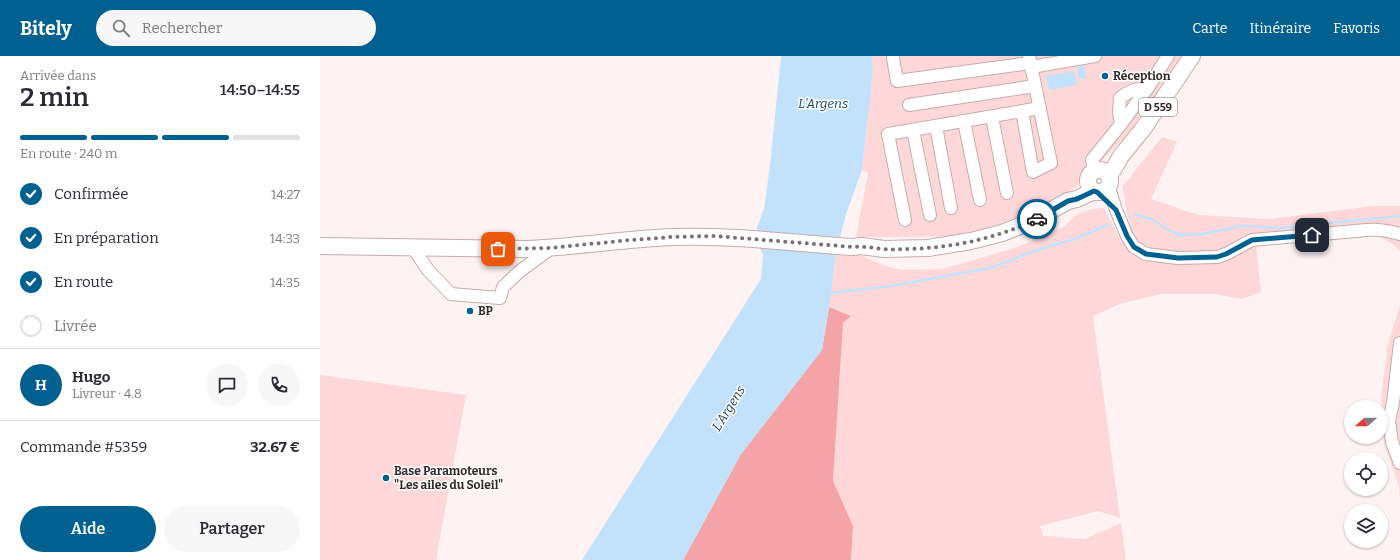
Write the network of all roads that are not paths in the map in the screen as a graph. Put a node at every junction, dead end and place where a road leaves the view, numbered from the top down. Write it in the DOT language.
graph roads {
  1 [pos="1095,56"];
  2 [pos="1168,56"];
  3 [pos="1192,56"];
  4 [pos="896,57"];
  5 [pos="1030,62"];
  6 [pos="1035,86"];
  7 [pos="909,105"];
  8 [pos="1040,108"];
  9 [pos="1022,112"];
  10 [pos="992,117"];
  11 [pos="964,121"];
  12 [pos="936,126"];
  13 [pos="913,130"];
  14 [pos="1098,181"];
  15 [pos="1007,193"];
  16 [pos="980,200"];
  17 [pos="951,208"];
  18 [pos="930,215"];
  19 [pos="905,220"];
  20 [pos="1400,234"];
  21 [pos="320,246"];
  22 [pos="412,248"];
  23 [pos="550,248"];
  24 [pos="1400,344"];
  25 [pos="1400,463"];
  1 -- 5 [label="street"];
  2 -- 14 [label="street"];
  3 -- 14 [label="main road, D 559"];
  4 -- 5 [label="street"];
  5 -- 6 [label="street"];
  6 -- 7 [label="street"];
  6 -- 8 [label="street"];
  8 -- 9 [label="street"];
  8 -- 9 [label="street"];
  9 -- 10 [label="street"];
  10 -- 11 [label="street"];
  10 -- 15 [label="street"];
  11 -- 12 [label="street"];
  11 -- 16 [label="street"];
  12 -- 13 [label="street"];
  12 -- 17 [label="street"];
  13 -- 18 [label="street"];
  13 -- 19 [label="street"];
  14 -- 20 [label="street"];
  14 -- 23 [label="main road, D 559"];
  21 -- 22 [label="main road, D 559"];
  22 -- 23 [label="main road, D 559"];
  22 -- 23 [label="street"];
  24 -- 25 [label="street"];
}
